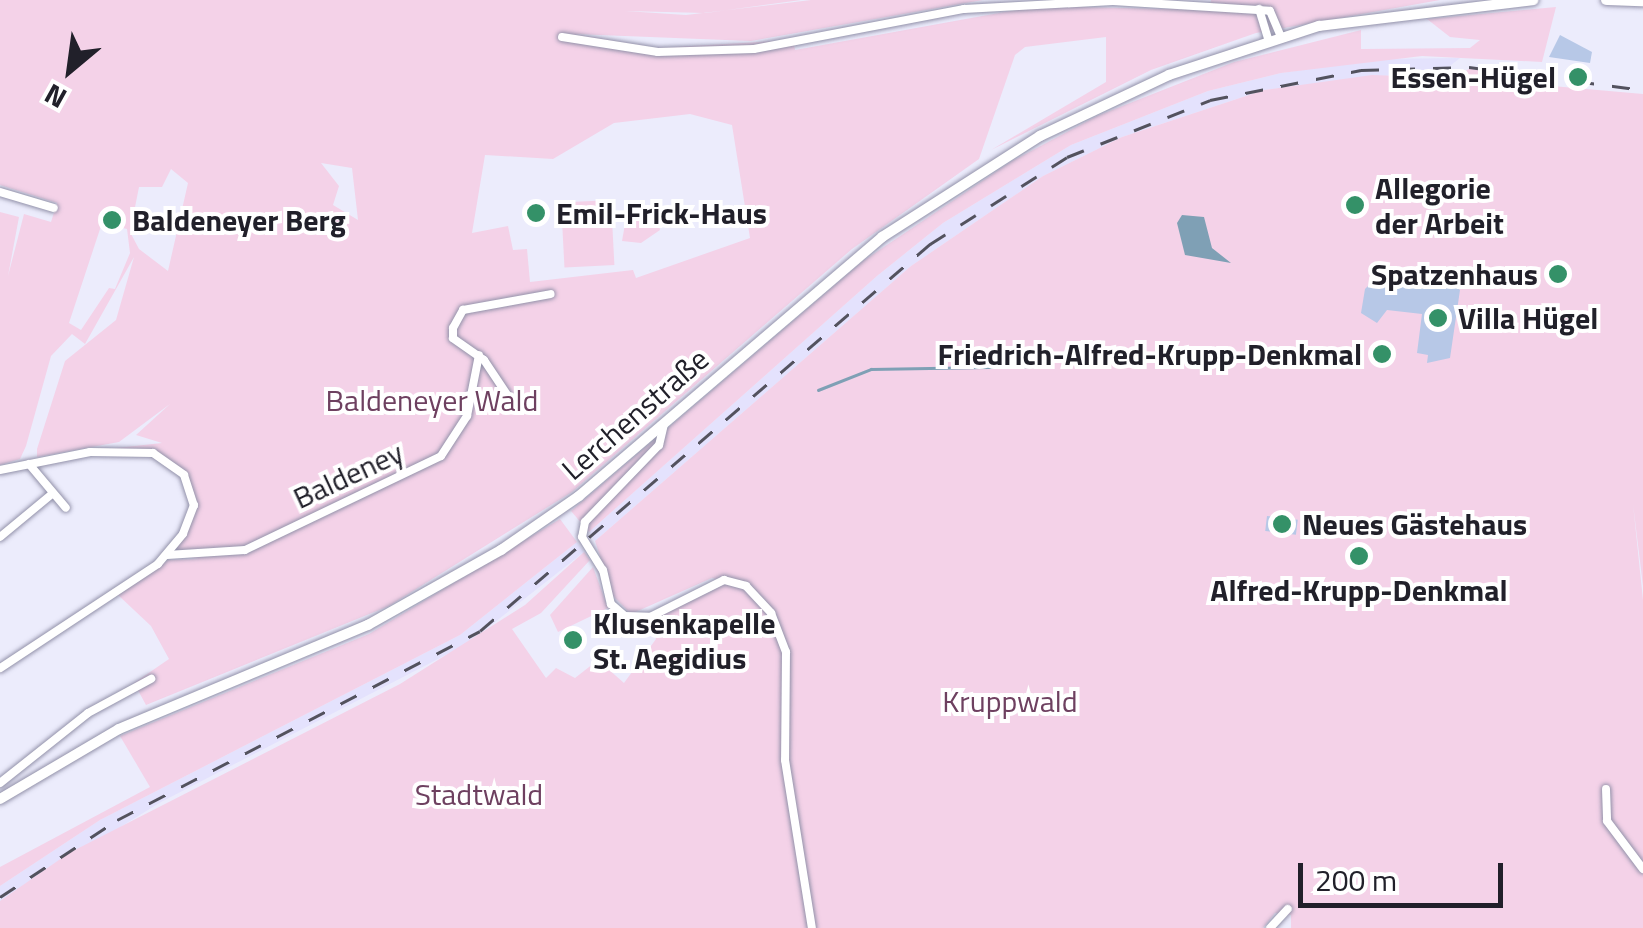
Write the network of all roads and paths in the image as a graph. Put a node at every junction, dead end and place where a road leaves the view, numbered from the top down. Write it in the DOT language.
graph roads {
  1 [pos="1534,0"];
  2 [pos="1606,0"];
  3 [pos="1643,1"];
  4 [pos="562,37"];
  5 [pos="1275,39"];
  6 [pos="0,192"];
  7 [pos="54,208"];
  8 [pos="550,294"];
  9 [pos="479,355"];
  10 [pos="510,398"];
  11 [pos="664,424"];
  12 [pos="29,464"];
  13 [pos="0,470"];
  14 [pos="52,494"];
  15 [pos="66,508"];
  16 [pos="0,537"];
  17 [pos="166,556"];
  18 [pos="0,668"];
  19 [pos="152,679"];
  20 [pos="0,783"];
  21 [pos="1606,789"];
  22 [pos="0,799"];
  23 [pos="1643,870"];
  24 [pos="1288,910"];
  25 [pos="812,928"];
  26 [pos="1270,928"];
  1 -- 5 [label="main road, Lerchenstraße"];
  2 -- 3 [label="main road"];
  4 -- 5 [label="street"];
  5 -- 11 [label="main road, Lerchenstraße"];
  6 -- 7 [label="street"];
  8 -- 9 [label="street"];
  9 -- 10 [label="street"];
  9 -- 17 [label="street, Baldeney"];
  11 -- 22 [label="main road, Lerchenstraße"];
  11 -- 25 [label="street"];
  12 -- 13 [label="street"];
  12 -- 14 [label="street"];
  12 -- 17 [label="street"];
  14 -- 15 [label="street"];
  14 -- 16 [label="street"];
  17 -- 18 [label="street"];
  19 -- 20 [label="street"];
  21 -- 23 [label="street"];
  24 -- 26 [label="street"];
}
